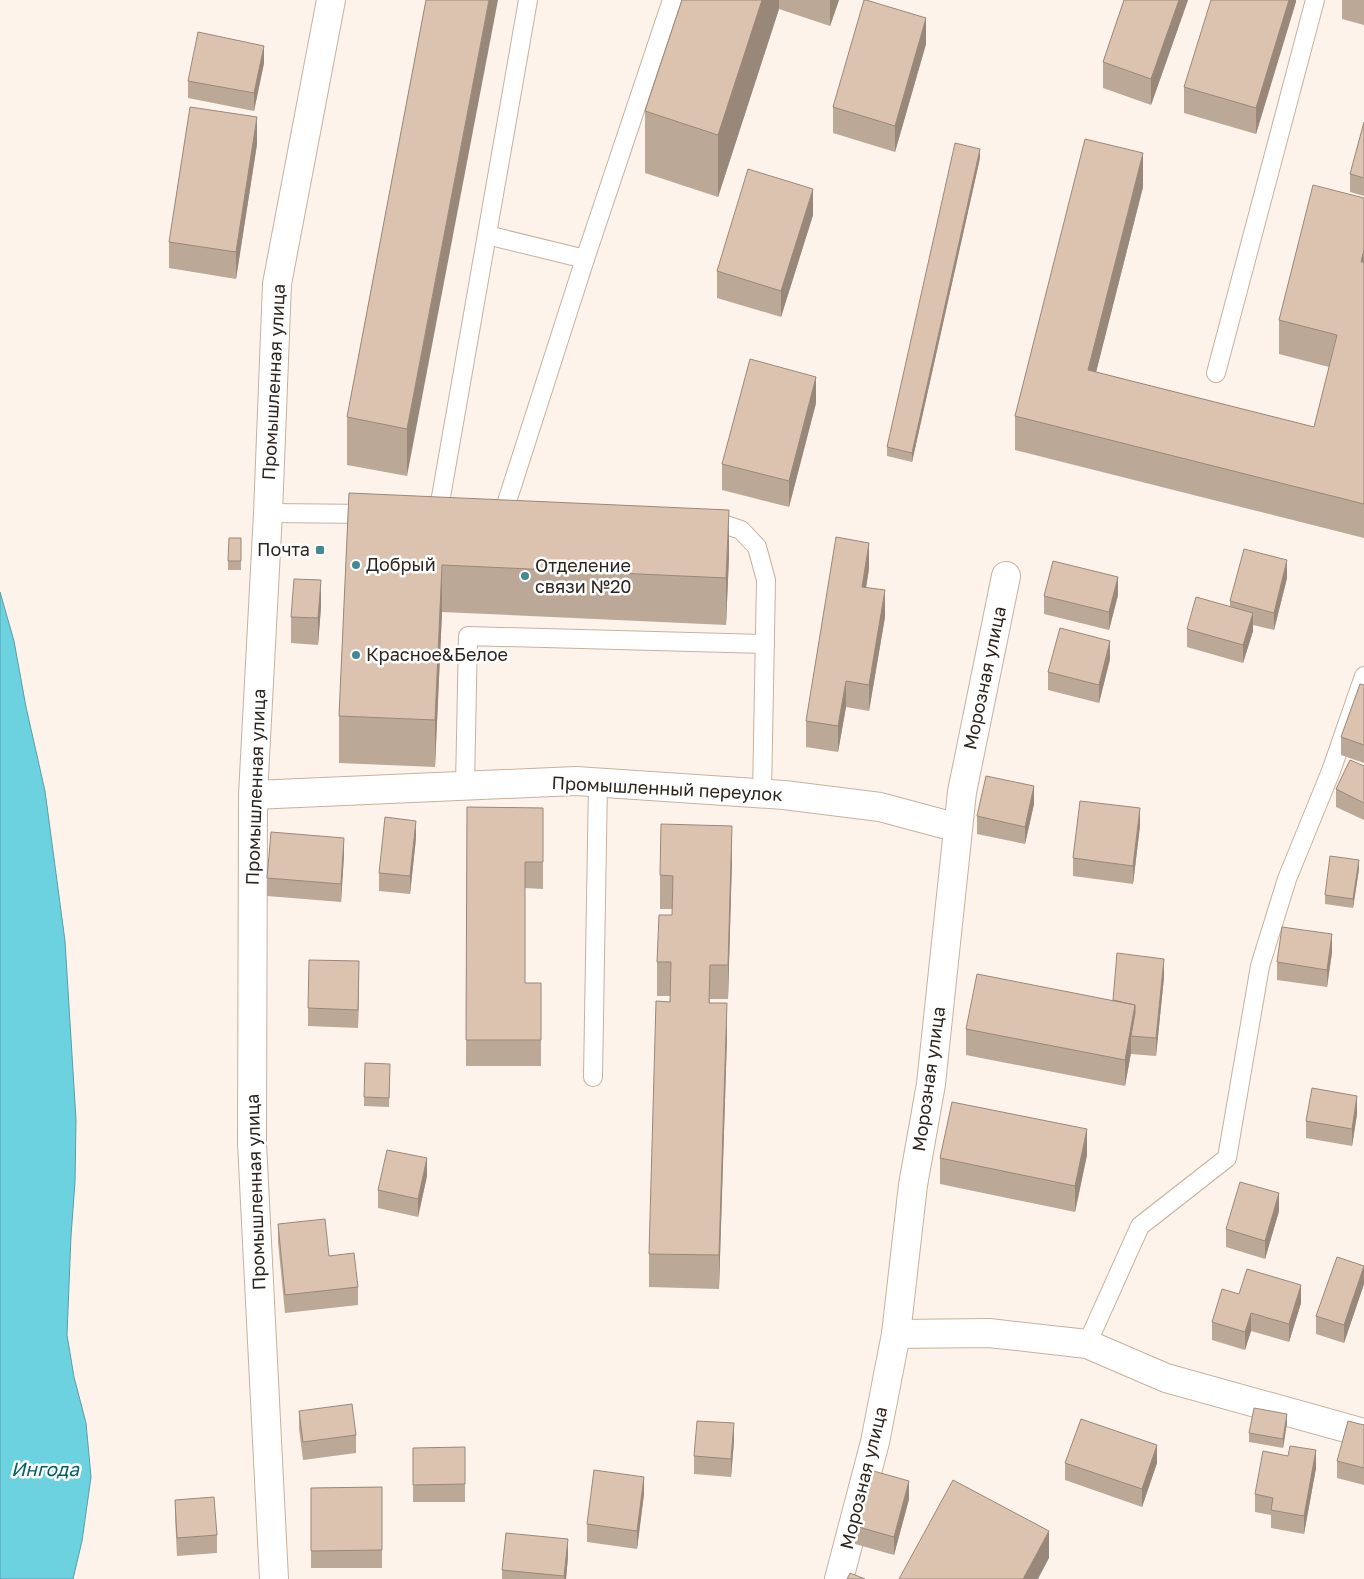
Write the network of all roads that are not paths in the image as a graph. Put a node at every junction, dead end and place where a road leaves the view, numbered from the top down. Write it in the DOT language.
graph roads {
  1 [pos="331,0"];
  2 [pos="528,0"];
  3 [pos="672,0"];
  4 [pos="1315,0"];
  5 [pos="487,235"];
  6 [pos="585,259"];
  7 [pos="1216,373"];
  8 [pos="268,513"];
  9 [pos="388,514"];
  10 [pos="418,514"];
  11 [pos="438,514"];
  12 [pos="456,514"];
  13 [pos="475,514"];
  14 [pos="503,514"];
  15 [pos="522,514"];
  16 [pos="694,518"];
  17 [pos="1006,576"];
  18 [pos="765,644"];
  19 [pos="1364,676"];
  20 [pos="598,782"];
  21 [pos="465,786"];
  22 [pos="762,794"];
  23 [pos="253,795"];
  24 [pos="958,828"];
  25 [pos="593,1077"];
  26 [pos="896,1334"];
  27 [pos="1087,1344"];
  28 [pos="1364,1433"];
  29 [pos="274,1579"];
  30 [pos="839,1579"];
  1 -- 8 [label="street, Промышленная улица"];
  2 -- 5 [label="lane"];
  3 -- 6 [label="lane"];
  4 -- 7 [label="lane"];
  5 -- 6 [label="lane"];
  5 -- 11 [label="lane"];
  6 -- 14 [label="lane"];
  8 -- 9 [label="lane"];
  8 -- 23 [label="street, Промышленная улица"];
  10 -- 11 [label="lane"];
  11 -- 12 [label="lane"];
  13 -- 14 [label="lane"];
  14 -- 15 [label="lane"];
  16 -- 18 [label="lane"];
  17 -- 24 [label="street, Морозная улица"];
  18 -- 21 [label="lane"];
  18 -- 22 [label="lane"];
  19 -- 27 [label="lane"];
  20 -- 21 [label="street, Промышленный переулок"];
  20 -- 22 [label="street, Промышленный переулок"];
  20 -- 25 [label="lane"];
  21 -- 23 [label="street, Промышленный переулок"];
  22 -- 24 [label="street, Промышленный переулок"];
  23 -- 29 [label="street, Промышленная улица"];
  24 -- 26 [label="street, Морозная улица"];
  26 -- 27 [label="street"];
  26 -- 30 [label="street, Морозная улица"];
  27 -- 28 [label="street"];
}
